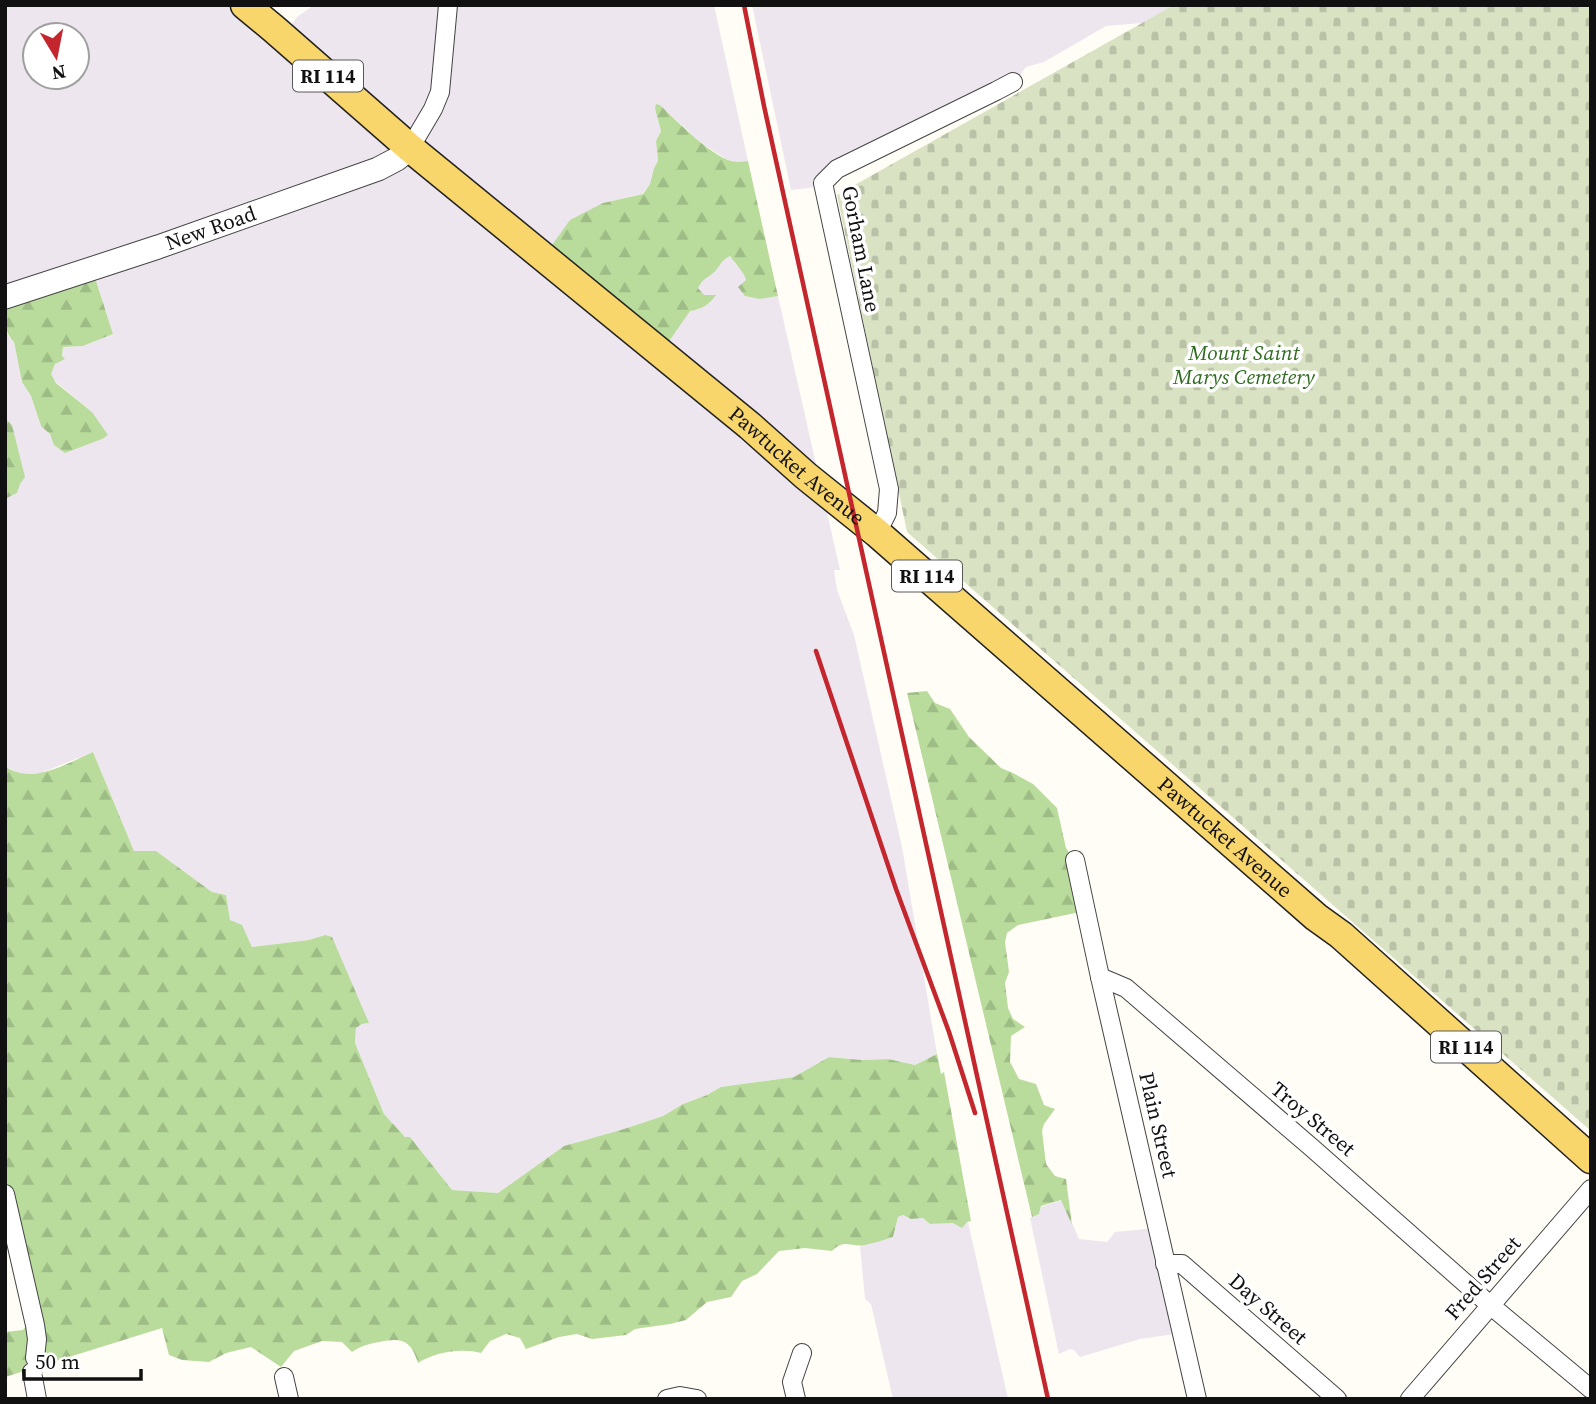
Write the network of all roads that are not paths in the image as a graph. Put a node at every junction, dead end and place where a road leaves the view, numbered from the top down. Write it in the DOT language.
graph roads {
  1 [pos="245,5"];
  2 [pos="448,5"];
  3 [pos="1013,82"];
  4 [pos="410,148"];
  5 [pos="5,297"];
  6 [pos="877,533"];
  7 [pos="1076,860"];
  8 [pos="1100,976"];
  9 [pos="1591,1159"];
  10 [pos="1591,1189"];
  11 [pos="5,1195"];
  12 [pos="1166,1264"];
  13 [pos="1490,1304"];
  14 [pos="802,1353"];
  15 [pos="284,1377"];
  16 [pos="1591,1390"];
  17 [pos="37,1399"];
  18 [pos="289,1399"];
  19 [pos="667,1399"];
  20 [pos="697,1399"];
  21 [pos="796,1399"];
  22 [pos="1197,1399"];
  23 [pos="1337,1399"];
  24 [pos="1410,1399"];
  1 -- 4 [label="main road, Pawtucket Avenue / RI 114"];
  2 -- 4 [label="street"];
  3 -- 6 [label="street, Gorham Lane"];
  4 -- 5 [label="street, New Road"];
  4 -- 6 [label="main road, Pawtucket Avenue / RI 114"];
  6 -- 9 [label="main road, Pawtucket Avenue / RI 114"];
  7 -- 8 [label="street, Plain Street"];
  8 -- 12 [label="street, Plain Street"];
  8 -- 13 [label="street, Troy Street"];
  10 -- 13 [label="street, Fred Street"];
  11 -- 17 [label="street"];
  12 -- 22 [label="street, Plain Street"];
  12 -- 23 [label="street, Day Street"];
  13 -- 16 [label="street, Troy Street"];
  13 -- 24 [label="street, Fred Street"];
  14 -- 21 [label="street"];
  15 -- 18 [label="street"];
  19 -- 20 [label="street"];
}
